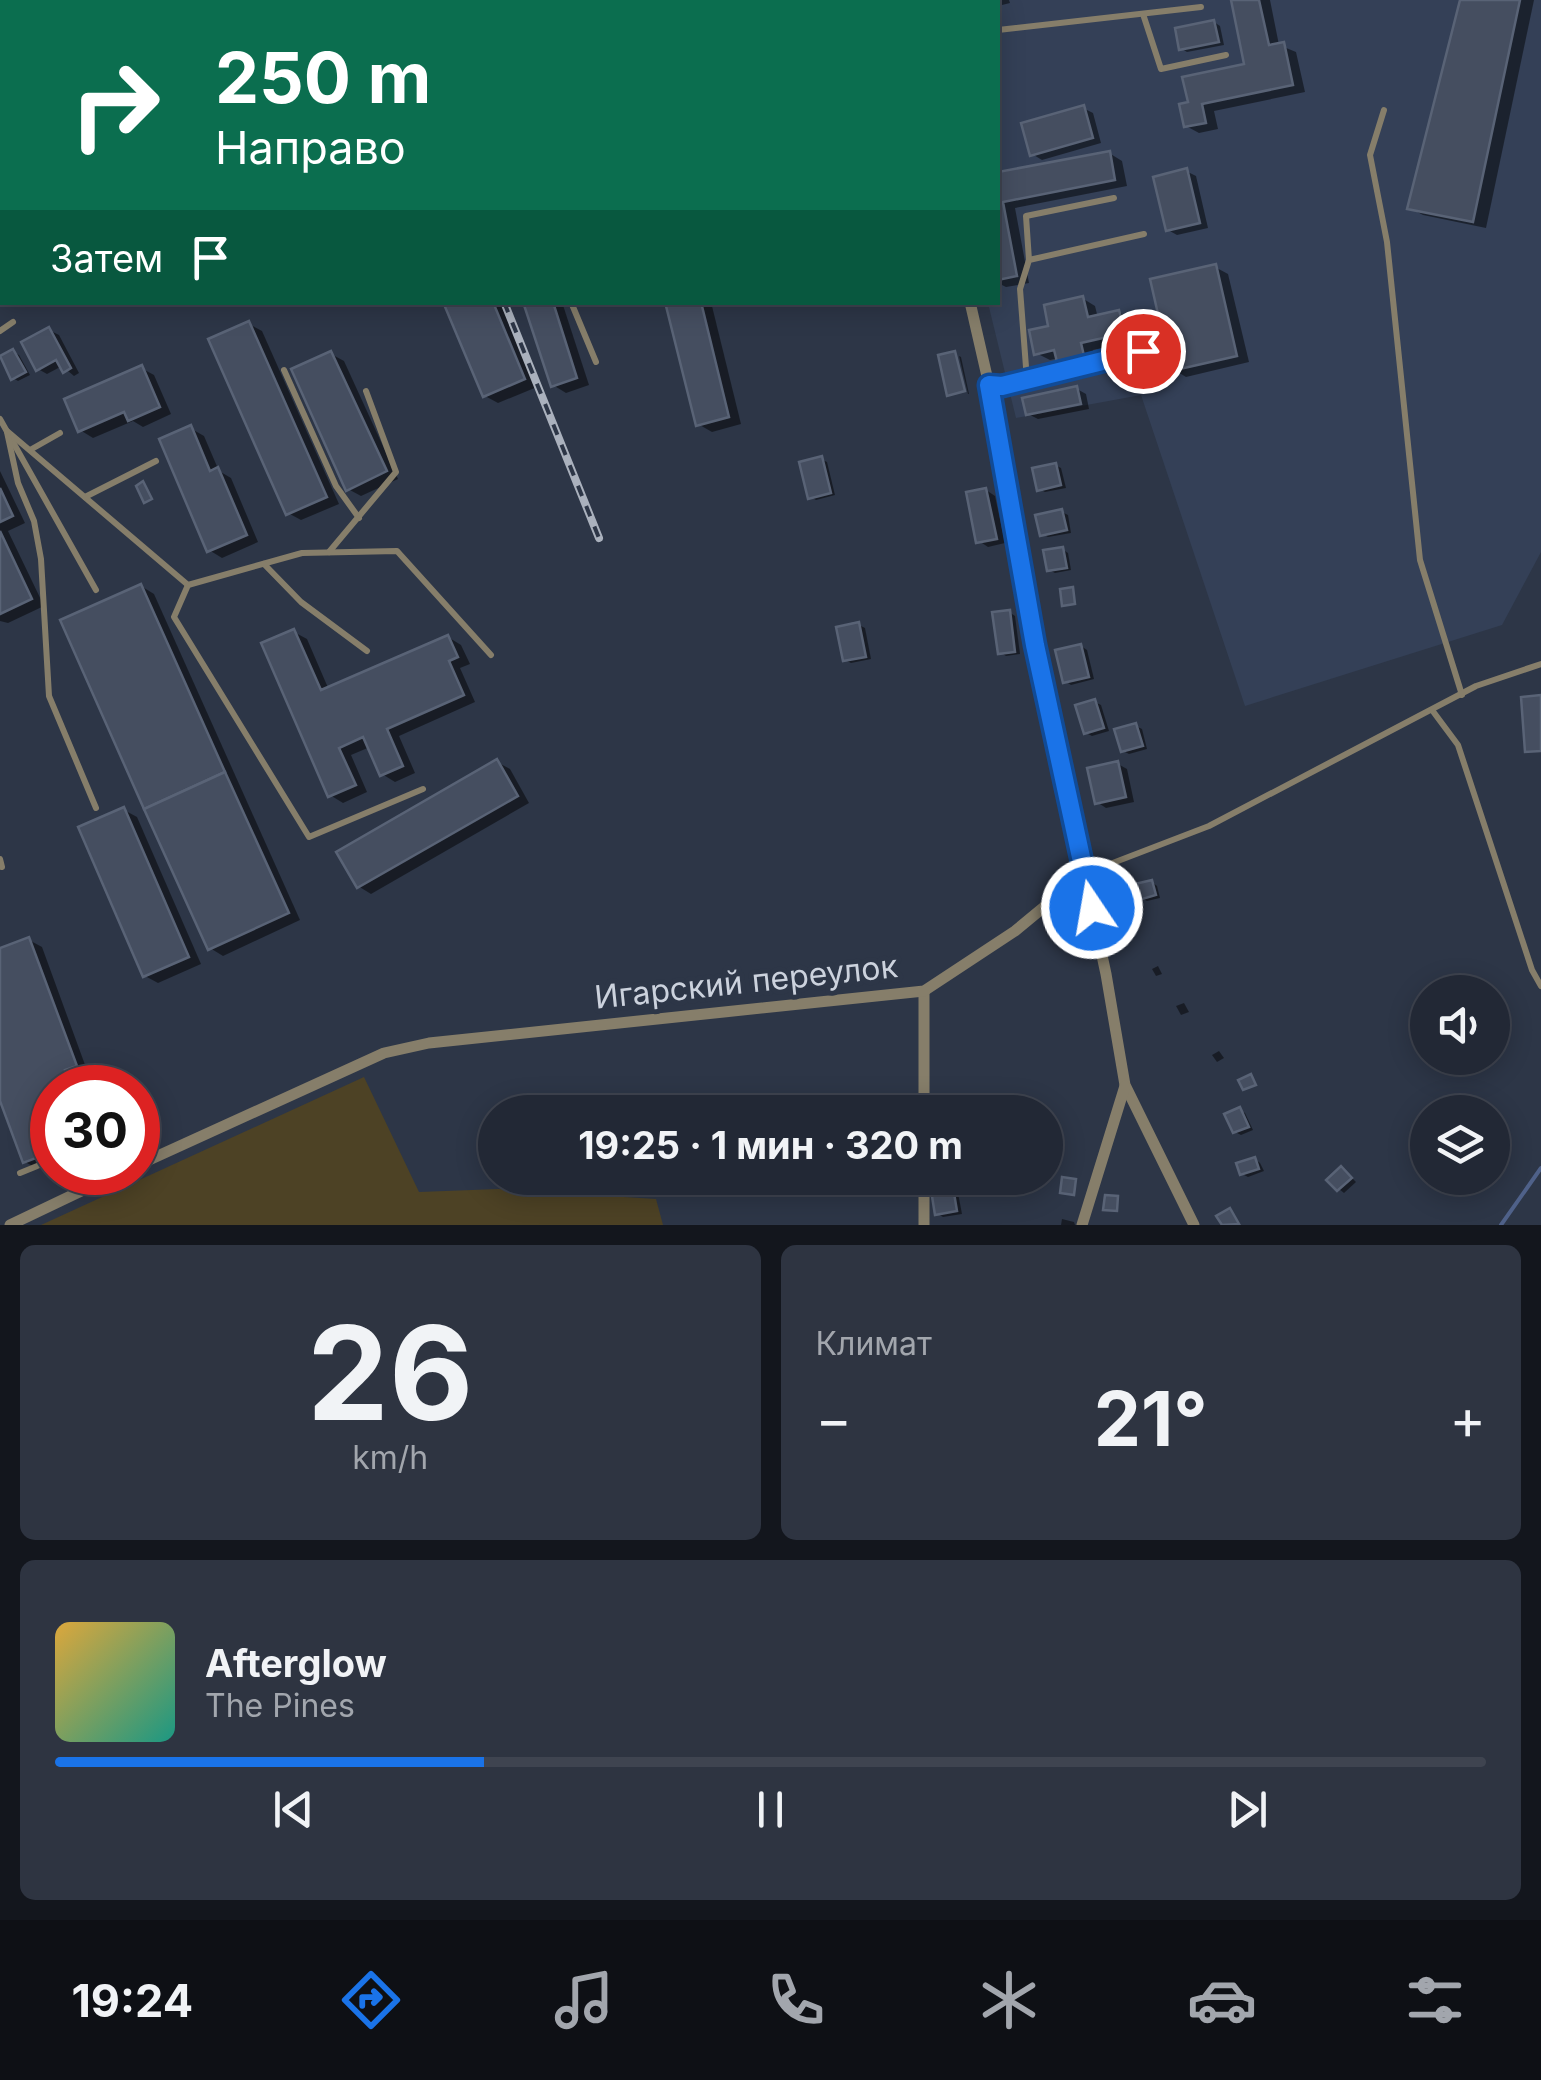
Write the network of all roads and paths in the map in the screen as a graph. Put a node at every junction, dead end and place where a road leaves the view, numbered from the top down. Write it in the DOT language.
graph roads {
  1 [pos="1175,0"];
  2 [pos="1201,7"];
  3 [pos="1166,11"];
  4 [pos="1143,14"];
  5 [pos="1000,30"];
  6 [pos="1226,56"];
  7 [pos="1384,110"];
  8 [pos="1114,198"];
  9 [pos="1144,234"];
  10 [pos="1029,260"];
  11 [pos="572,305"];
  12 [pos="971,305"];
  13 [pos="13,322"];
  14 [pos="0,331"];
  15 [pos="1143,351"];
  16 [pos="596,362"];
  17 [pos="284,370"];
  18 [pos="1027,380"];
  19 [pos="989,385"];
  20 [pos="366,391"];
  21 [pos="0,419"];
  22 [pos="6,431"];
  23 [pos="60,433"];
  24 [pos="30,450"];
  25 [pos="156,461"];
  26 [pos="84,497"];
  27 [pos="359,518"];
  28 [pos="328,553"];
  29 [pos="264,564"];
  30 [pos="188,585"];
  31 [pos="96,590"];
  32 [pos="367,650"];
  33 [pos="490,655"];
  34 [pos="1541,664"];
  35 [pos="1462,694"];
  36 [pos="1432,710"];
  37 [pos="423,789"];
  38 [pos="96,808"];
  39 [pos="1084,874"];
  40 [pos="1541,986"];
  41 [pos="924,990"];
  42 [pos="1125,1085"];
  43 [pos="924,1095"];
  44 [pos="160,1154"];
  45 [pos="30,1168"];
  46 [pos="20,1172"];
  47 [pos="71,1195"];
  48 [pos="924,1195"];
  49 [pos="10,1225"];
  50 [pos="924,1225"];
  51 [pos="1082,1225"];
  52 [pos="1194,1225"];
  1 -- 3 [label="lane"];
  2 -- 3 [label="lane"];
  3 -- 4 [label="lane"];
  4 -- 5 [label="lane"];
  4 -- 6 [label="lane"];
  7 -- 35 [label="lane"];
  8 -- 10 [label="lane"];
  9 -- 10 [label="lane"];
  10 -- 18 [label="lane"];
  11 -- 16 [label="lane"];
  12 -- 19 [label="street"];
  13 -- 14 [label="lane"];
  15 -- 18 [label="lane"];
  17 -- 27 [label="lane"];
  18 -- 19 [label="lane"];
  19 -- 39 [label="street"];
  20 -- 27 [label="lane"];
  21 -- 22 [label="lane"];
  22 -- 24 [label="lane"];
  22 -- 31 [label="lane"];
  22 -- 38 [label="lane"];
  23 -- 24 [label="lane"];
  24 -- 26 [label="lane"];
  25 -- 26 [label="lane"];
  26 -- 30 [label="lane"];
  27 -- 28 [label="lane"];
  28 -- 29 [label="lane"];
  28 -- 33 [label="lane"];
  29 -- 30 [label="lane"];
  29 -- 32 [label="lane"];
  30 -- 37 [label="lane"];
  34 -- 35 [label="lane, Игарский переулок"];
  35 -- 36 [label="lane, Игарский переулок"];
  36 -- 39 [label="lane, Игарский переулок"];
  36 -- 40 [label="lane"];
  39 -- 41 [label="street, Игарский переулок"];
  39 -- 42 [label="street"];
  41 -- 43 [label="street"];
  41 -- 44 [label="street, Игарский переулок"];
  42 -- 51 [label="street"];
  42 -- 52 [label="street"];
  45 -- 46 [label="lane"];
  47 -- 49 [label="street"];
  48 -- 50 [label="street"];
}
